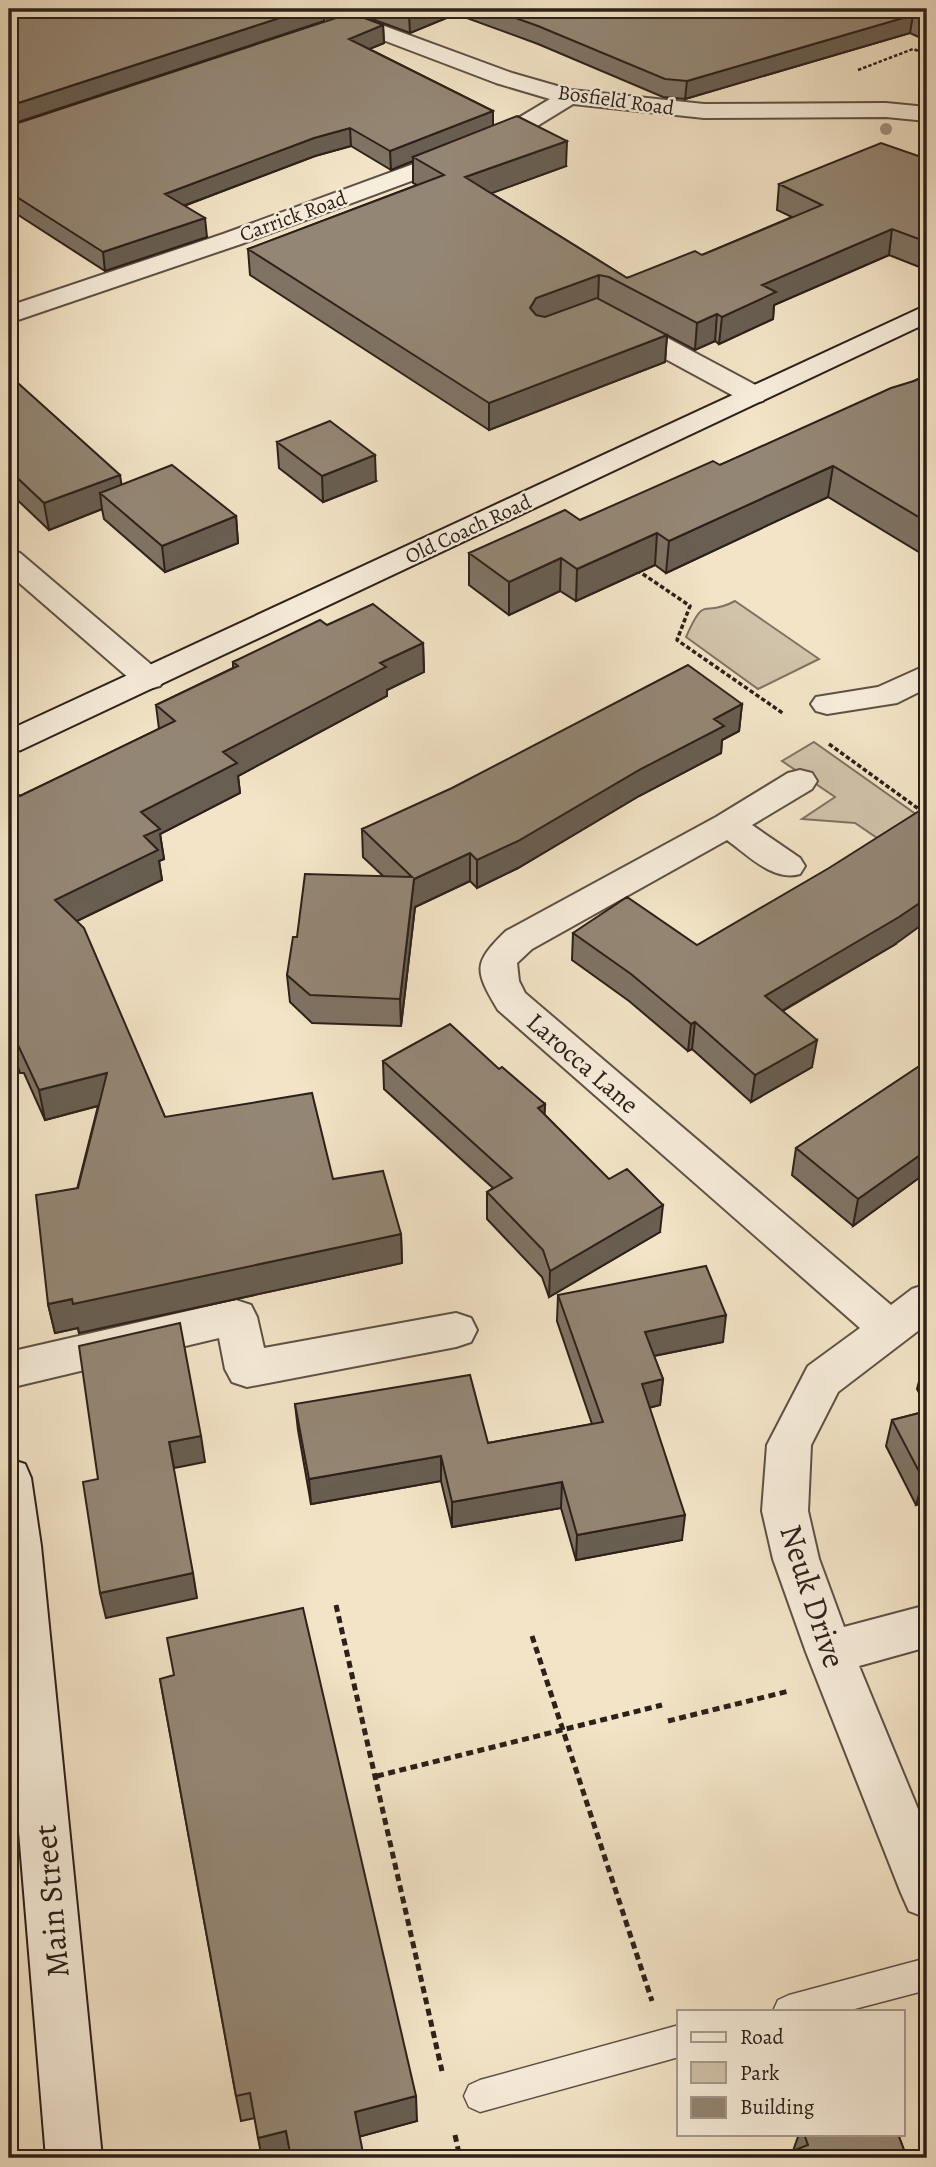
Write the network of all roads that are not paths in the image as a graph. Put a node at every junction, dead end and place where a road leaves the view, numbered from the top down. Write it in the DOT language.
graph roads {
  1 [pos="319,9"];
  2 [pos="350,22"];
  3 [pos="315,34"];
  4 [pos="569,97"];
  5 [pos="927,114"];
  6 [pos="597,312"];
  7 [pos="927,313"];
  8 [pos="9,315"];
  9 [pos="753,395"];
  10 [pos="9,559"];
  11 [pos="927,675"];
  12 [pos="149,679"];
  13 [pos="827,704"];
  14 [pos="9,743"];
  15 [pos="800,781"];
  16 [pos="728,825"];
  17 [pos="788,866"];
  18 [pos="927,1301"];
  19 [pos="889,1328"];
  20 [pos="456,1330"];
  21 [pos="9,1370"];
  22 [pos="9,1478"];
  23 [pos="927,1626"];
  24 [pos="835,1665"];
  25 [pos="927,1893"];
  26 [pos="927,1974"];
  27 [pos="793,2010"];
  28 [pos="673,2043"];
  29 [pos="480,2096"];
  30 [pos="75,2158"];
  1 -- 2 [label="street, Bosfield Road"];
  2 -- 3 [label="street"];
  2 -- 4 [label="street, Bosfield Road"];
  4 -- 5 [label="street, Bosfield Road"];
  4 -- 8 [label="street, Carrick Road"];
  6 -- 9 [label="street"];
  7 -- 9 [label="street, Old Coach Road"];
  9 -- 12 [label="street, Old Coach Road"];
  10 -- 12 [label="street"];
  11 -- 13 [label="street"];
  12 -- 14 [label="street, Old Coach Road"];
  15 -- 16 [label="street, Larocca Lane"];
  16 -- 17 [label="street"];
  16 -- 19 [label="street, Larocca Lane"];
  18 -- 19 [label="street, Neuk Drive"];
  19 -- 24 [label="street, Neuk Drive"];
  20 -- 21 [label="street"];
  22 -- 30 [label="street, Main Street"];
  23 -- 24 [label="street"];
  24 -- 25 [label="street, Neuk Drive"];
  26 -- 27 [label="lane"];
  28 -- 29 [label="lane"];
}
